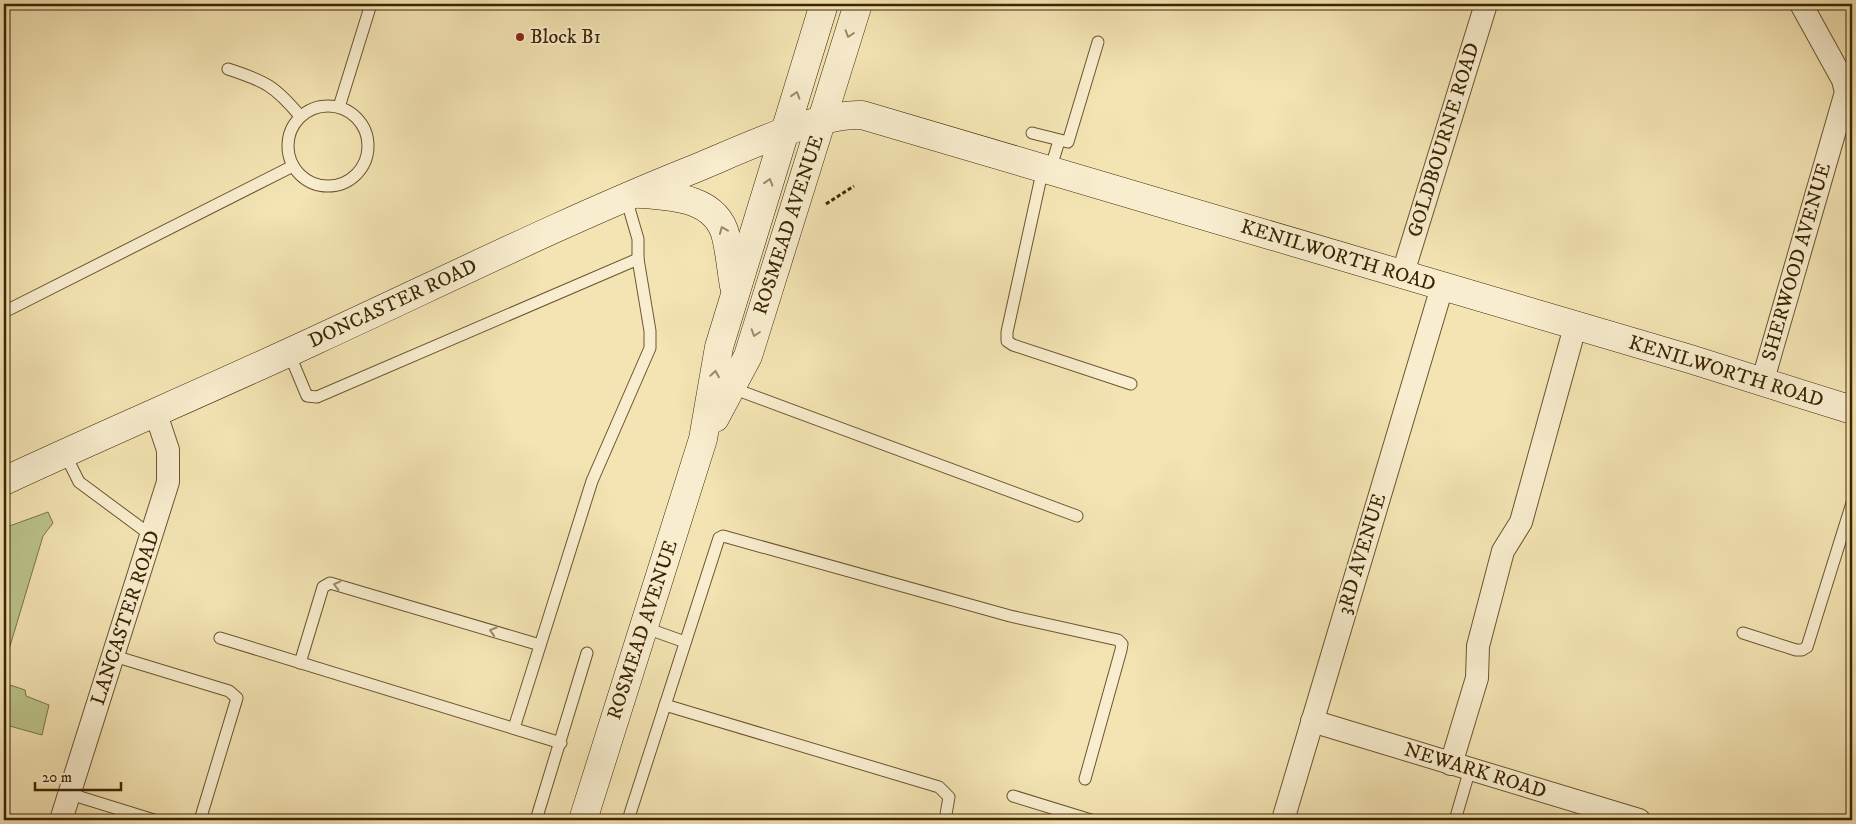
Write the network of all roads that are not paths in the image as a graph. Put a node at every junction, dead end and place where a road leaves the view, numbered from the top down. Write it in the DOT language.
graph roads {
  1 [pos="371,4"];
  2 [pos="824,4"];
  3 [pos="858,4"];
  4 [pos="1486,4"];
  5 [pos="1801,4"];
  6 [pos="1098,42"];
  7 [pos="228,69"];
  8 [pos="339,107"];
  9 [pos="300,116"];
  10 [pos="822,120"];
  11 [pos="784,134"];
  12 [pos="1032,134"];
  13 [pos="1059,141"];
  14 [pos="293,166"];
  15 [pos="1047,169"];
  16 [pos="630,195"];
  17 [pos="638,259"];
  18 [pos="1402,276"];
  19 [pos="1442,287"];
  20 [pos="735,295"];
  21 [pos="4,312"];
  22 [pos="1575,327"];
  23 [pos="289,353"];
  24 [pos="1762,383"];
  25 [pos="1131,384"];
  26 [pos="731,387"];
  27 [pos="1852,410"];
  28 [pos="156,414"];
  29 [pos="703,439"];
  30 [pos="66,454"];
  31 [pos="4,481"];
  32 [pos="1852,503"];
  33 [pos="1077,516"];
  34 [pos="152,536"];
  35 [pos="643,627"];
  36 [pos="1743,633"];
  37 [pos="220,638"];
  38 [pos="685,642"];
  39 [pos="540,645"];
  40 [pos="587,654"];
  41 [pos="114,656"];
  42 [pos="300,663"];
  43 [pos="665,705"];
  44 [pos="1312,721"];
  45 [pos="514,728"];
  46 [pos="561,743"];
  47 [pos="1461,766"];
  48 [pos="1085,779"];
  49 [pos="70,794"];
  50 [pos="1013,796"];
  51 [pos="61,820"];
  52 [pos="154,820"];
  53 [pos="200,820"];
  54 [pos="536,820"];
  55 [pos="583,820"];
  56 [pos="628,820"];
  57 [pos="945,820"];
  58 [pos="1090,820"];
  59 [pos="1283,820"];
  60 [pos="1455,820"];
  61 [pos="1639,820"];
  1 -- 8 [label="lane"];
  11 -- 2 [label="street, ROSMEAD AVENUE, one-way"];
  3 -- 10 [label="street, ROSMEAD AVENUE, one-way"];
  4 -- 18 [label="street, GOLDBOURNE ROAD"];
  5 -- 24 [label="street, SHERWOOD AVENUE"];
  6 -- 13 [label="lane"];
  7 -- 9 [label="lane"];
  8 -- 9 [label="lane"];
  8 -- 14 [label="lane"];
  9 -- 14 [label="lane"];
  10 -- 11 [label="street, KENILWORTH ROAD"];
  10 -- 15 [label="street, KENILWORTH ROAD"];
  10 -- 26 [label="street, ROSMEAD AVENUE, one-way"];
  11 -- 16 [label="street, DONCASTER ROAD"];
  20 -- 11 [label="street, ROSMEAD AVENUE, one-way"];
  12 -- 13 [label="lane"];
  13 -- 15 [label="lane"];
  14 -- 21 [label="lane"];
  15 -- 18 [label="street, KENILWORTH ROAD"];
  15 -- 25 [label="lane"];
  16 -- 17 [label="lane"];
  20 -- 16 [label="street, one-way"];
  16 -- 23 [label="street, DONCASTER ROAD"];
  17 -- 23 [label="lane"];
  17 -- 39 [label="lane"];
  18 -- 19 [label="street, KENILWORTH ROAD"];
  19 -- 22 [label="street, KENILWORTH ROAD"];
  19 -- 44 [label="street, 3RD AVENUE"];
  29 -- 20 [label="street, ROSMEAD AVENUE, one-way"];
  22 -- 24 [label="street, KENILWORTH ROAD"];
  22 -- 47 [label="street"];
  23 -- 28 [label="street, DONCASTER ROAD"];
  24 -- 27 [label="street, KENILWORTH ROAD"];
  26 -- 29 [label="street, ROSMEAD AVENUE"];
  26 -- 33 [label="lane"];
  28 -- 30 [label="street, DONCASTER ROAD"];
  28 -- 34 [label="street, LANCASTER ROAD"];
  29 -- 35 [label="street, ROSMEAD AVENUE"];
  30 -- 31 [label="street, DONCASTER ROAD"];
  30 -- 34 [label="lane"];
  32 -- 36 [label="lane"];
  34 -- 41 [label="street, LANCASTER ROAD"];
  35 -- 38 [label="lane"];
  35 -- 55 [label="street, ROSMEAD AVENUE"];
  37 -- 42 [label="lane"];
  38 -- 43 [label="lane"];
  38 -- 48 [label="lane"];
  39 -- 42 [label="lane, one-way"];
  39 -- 45 [label="lane"];
  40 -- 46 [label="lane"];
  41 -- 49 [label="street, LANCASTER ROAD"];
  41 -- 53 [label="lane"];
  42 -- 45 [label="lane"];
  43 -- 56 [label="lane"];
  43 -- 57 [label="lane"];
  44 -- 47 [label="street, NEWARK ROAD"];
  44 -- 59 [label="street, 3RD AVENUE"];
  45 -- 46 [label="lane"];
  46 -- 54 [label="lane"];
  47 -- 60 [label="lane"];
  47 -- 61 [label="street, NEWARK ROAD"];
  49 -- 51 [label="street, LANCASTER ROAD"];
  49 -- 52 [label="lane"];
  50 -- 58 [label="lane"];
}
